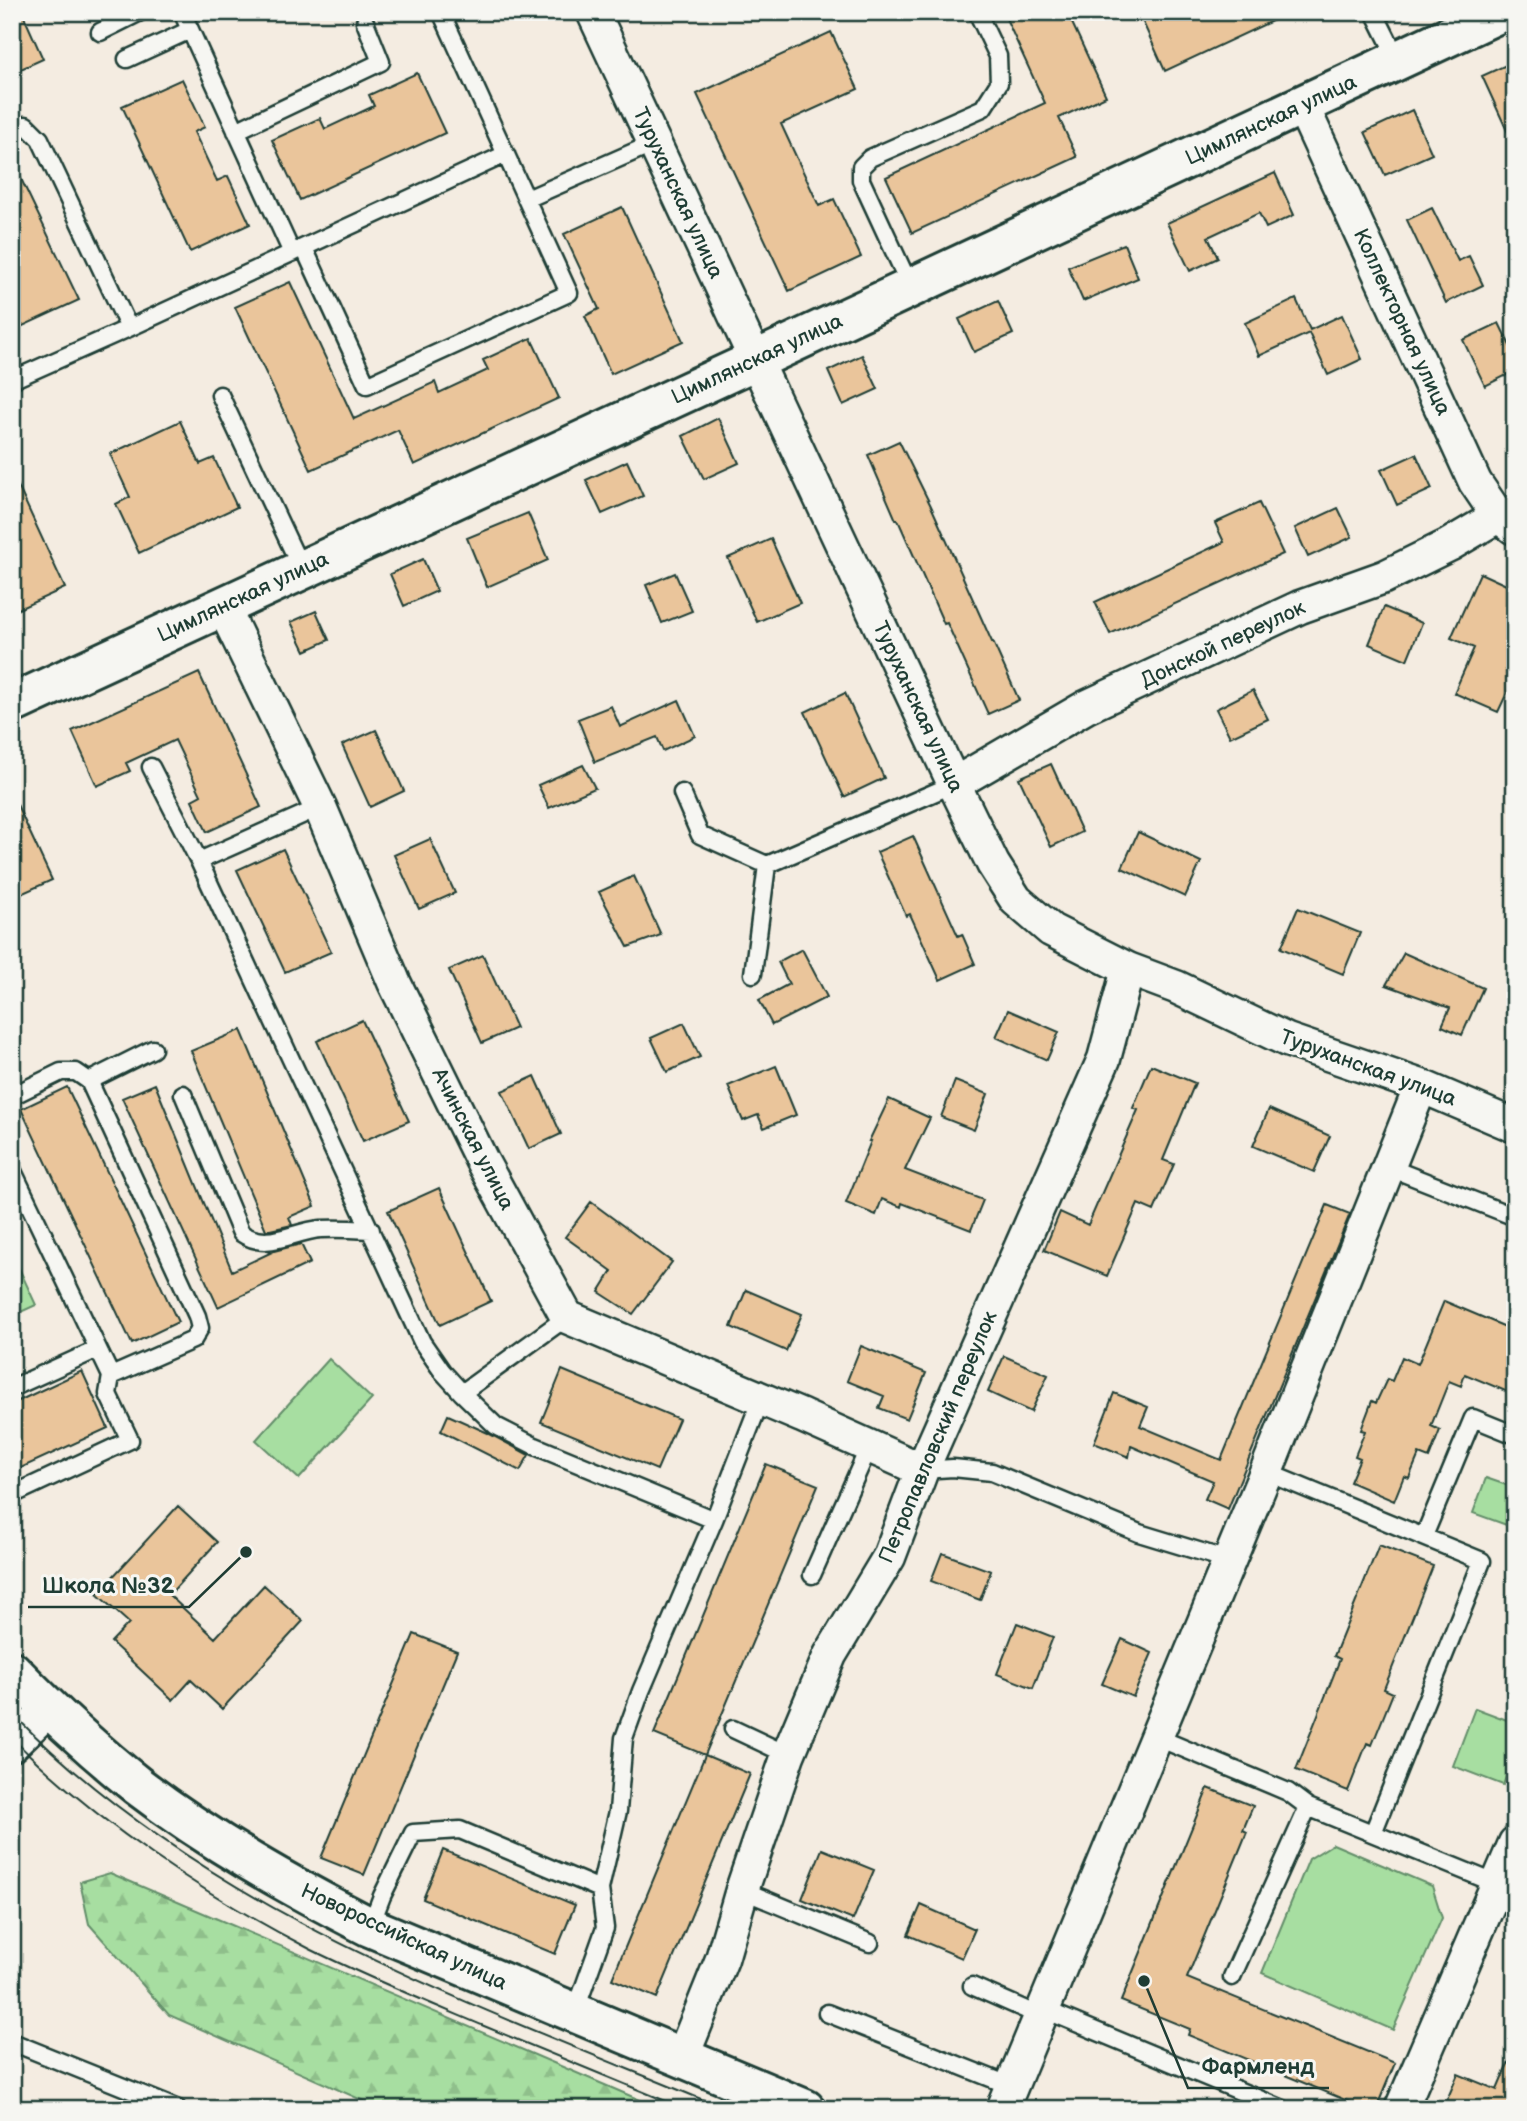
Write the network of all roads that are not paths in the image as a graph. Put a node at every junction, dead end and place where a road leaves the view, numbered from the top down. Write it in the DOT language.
graph roads {
  1 [pos="141,12"];
  2 [pos="182,12"];
  3 [pos="442,12"];
  4 [pos="593,12"];
  5 [pos="977,12"];
  6 [pos="1374,12"];
  7 [pos="1501,12"];
  8 [pos="365,22"];
  9 [pos="190,30"];
  10 [pos="100,32"];
  11 [pos="127,60"];
  12 [pos="1398,61"];
  13 [pos="1302,105"];
  14 [pos="12,126"];
  15 [pos="236,131"];
  16 [pos="654,143"];
  17 [pos="506,153"];
  18 [pos="527,200"];
  19 [pos="298,250"];
  20 [pos="911,288"];
  21 [pos="129,328"];
  22 [pos="756,360"];
  23 [pos="12,380"];
  24 [pos="220,395"];
  25 [pos="1506,523"];
  26 [pos="302,570"];
  27 [pos="223,607"];
  28 [pos="17,697"];
  29 [pos="151,767"];
  30 [pos="954,784"];
  31 [pos="682,793"];
  32 [pos="320,807"];
  33 [pos="199,861"];
  34 [pos="767,865"];
  35 [pos="1128,969"];
  36 [pos="753,974"];
  37 [pos="153,1049"];
  38 [pos="89,1081"];
  39 [pos="1421,1086"];
  40 [pos="183,1094"];
  41 [pos="12,1096"];
  42 [pos="1515,1126"];
  43 [pos="1388,1167"];
  44 [pos="12,1169"];
  45 [pos="1515,1217"];
  46 [pos="371,1230"];
  47 [pos="567,1317"];
  48 [pos="98,1349"];
  49 [pos="111,1376"];
  50 [pos="12,1388"];
  51 [pos="462,1393"];
  52 [pos="761,1399"];
  53 [pos="1515,1435"];
  54 [pos="869,1447"];
  55 [pos="922,1470"];
  56 [pos="1266,1472"];
  57 [pos="12,1495"];
  58 [pos="714,1520"];
  59 [pos="1424,1536"];
  60 [pos="1228,1560"];
  61 [pos="812,1576"];
  62 [pos="12,1671"];
  63 [pos="50,1708"];
  64 [pos="733,1729"];
  65 [pos="1156,1737"];
  66 [pos="12,1745"];
  67 [pos="788,1755"];
  68 [pos="1308,1807"];
  69 [pos="1373,1833"];
  70 [pos="1515,1843"];
  71 [pos="1497,1884"];
  72 [pos="600,1889"];
  73 [pos="742,1889"];
  74 [pos="370,1927"];
  75 [pos="870,1943"];
  76 [pos="1232,1977"];
  77 [pos="972,1986"];
  78 [pos="827,2013"];
  79 [pos="1042,2013"];
  80 [pos="575,2014"];
  81 [pos="12,2042"];
  82 [pos="682,2058"];
  83 [pos="1007,2098"];
  84 [pos="178,2109"];
  85 [pos="805,2109"];
  86 [pos="1283,2109"];
  87 [pos="1401,2109"];
  1 -- 10 [label="lane"];
  2 -- 9 [label="lane"];
  3 -- 17 [label="lane"];
  4 -- 16 [label="street, Туруханская улица"];
  5 -- 20 [label="lane"];
  6 -- 12 [label="lane"];
  7 -- 12 [label="street, Цимлянская улица"];
  8 -- 15 [label="lane"];
  9 -- 11 [label="lane"];
  9 -- 15 [label="lane"];
  12 -- 13 [label="street, Цимлянская улица"];
  13 -- 20 [label="street, Цимлянская улица"];
  13 -- 25 [label="street, Коллекторная улица"];
  14 -- 21 [label="lane"];
  15 -- 19 [label="lane"];
  16 -- 18 [label="lane"];
  16 -- 22 [label="street, Туруханская улица"];
  17 -- 18 [label="lane"];
  17 -- 19 [label="lane"];
  18 -- 19 [label="lane"];
  19 -- 21 [label="lane"];
  20 -- 22 [label="street, Цимлянская улица"];
  21 -- 23 [label="lane"];
  22 -- 26 [label="street, Цимлянская улица"];
  22 -- 30 [label="street, Туруханская улица"];
  24 -- 26 [label="lane"];
  25 -- 30 [label="street, Донской переулок"];
  26 -- 27 [label="street, Цимлянская улица"];
  27 -- 28 [label="street, Цимлянская улица"];
  27 -- 32 [label="street, Ачинская улица"];
  29 -- 33 [label="lane"];
  30 -- 34 [label="lane"];
  30 -- 35 [label="street, Туруханская улица"];
  31 -- 34 [label="lane"];
  32 -- 33 [label="lane"];
  32 -- 47 [label="street, Ачинская улица"];
  33 -- 46 [label="lane"];
  34 -- 36 [label="lane"];
  35 -- 39 [label="street, Туруханская улица"];
  35 -- 55 [label="street, Петропавловский переулок"];
  37 -- 38 [label="lane"];
  38 -- 41 [label="lane"];
  38 -- 49 [label="lane"];
  39 -- 42 [label="street, Туруханская улица"];
  39 -- 43 [label="street"];
  40 -- 46 [label="lane"];
  43 -- 45 [label="lane"];
  43 -- 56 [label="street"];
  44 -- 48 [label="lane"];
  46 -- 51 [label="lane"];
  47 -- 51 [label="lane"];
  47 -- 52 [label="street"];
  48 -- 49 [label="lane"];
  48 -- 50 [label="lane"];
  49 -- 57 [label="lane"];
  51 -- 58 [label="lane"];
  52 -- 54 [label="street"];
  52 -- 58 [label="lane"];
  53 -- 59 [label="lane"];
  54 -- 55 [label="street"];
  54 -- 61 [label="lane"];
  55 -- 60 [label="lane"];
  55 -- 67 [label="street, Петропавловский переулок"];
  56 -- 59 [label="lane"];
  56 -- 60 [label="street"];
  58 -- 72 [label="lane"];
  59 -- 69 [label="lane"];
  60 -- 65 [label="street"];
  62 -- 63 [label="street, Новороссийская улица"];
  63 -- 66 [label="street"];
  63 -- 74 [label="street, Новороссийская улица"];
  64 -- 67 [label="lane"];
  65 -- 68 [label="lane"];
  65 -- 79 [label="street"];
  67 -- 73 [label="street, Петропавловский переулок"];
  68 -- 69 [label="lane"];
  68 -- 76 [label="lane"];
  69 -- 71 [label="lane"];
  70 -- 71 [label="street"];
  71 -- 87 [label="street"];
  72 -- 74 [label="lane"];
  72 -- 80 [label="lane"];
  73 -- 75 [label="lane"];
  73 -- 82 [label="street, Петропавловский переулок"];
  74 -- 80 [label="street, Новороссийская улица"];
  77 -- 79 [label="lane"];
  78 -- 83 [label="lane"];
  79 -- 83 [label="street"];
  79 -- 86 [label="lane"];
  80 -- 82 [label="street, Новороссийская улица"];
  81 -- 84 [label="lane"];
  82 -- 85 [label="street, Новороссийская улица"];
}
